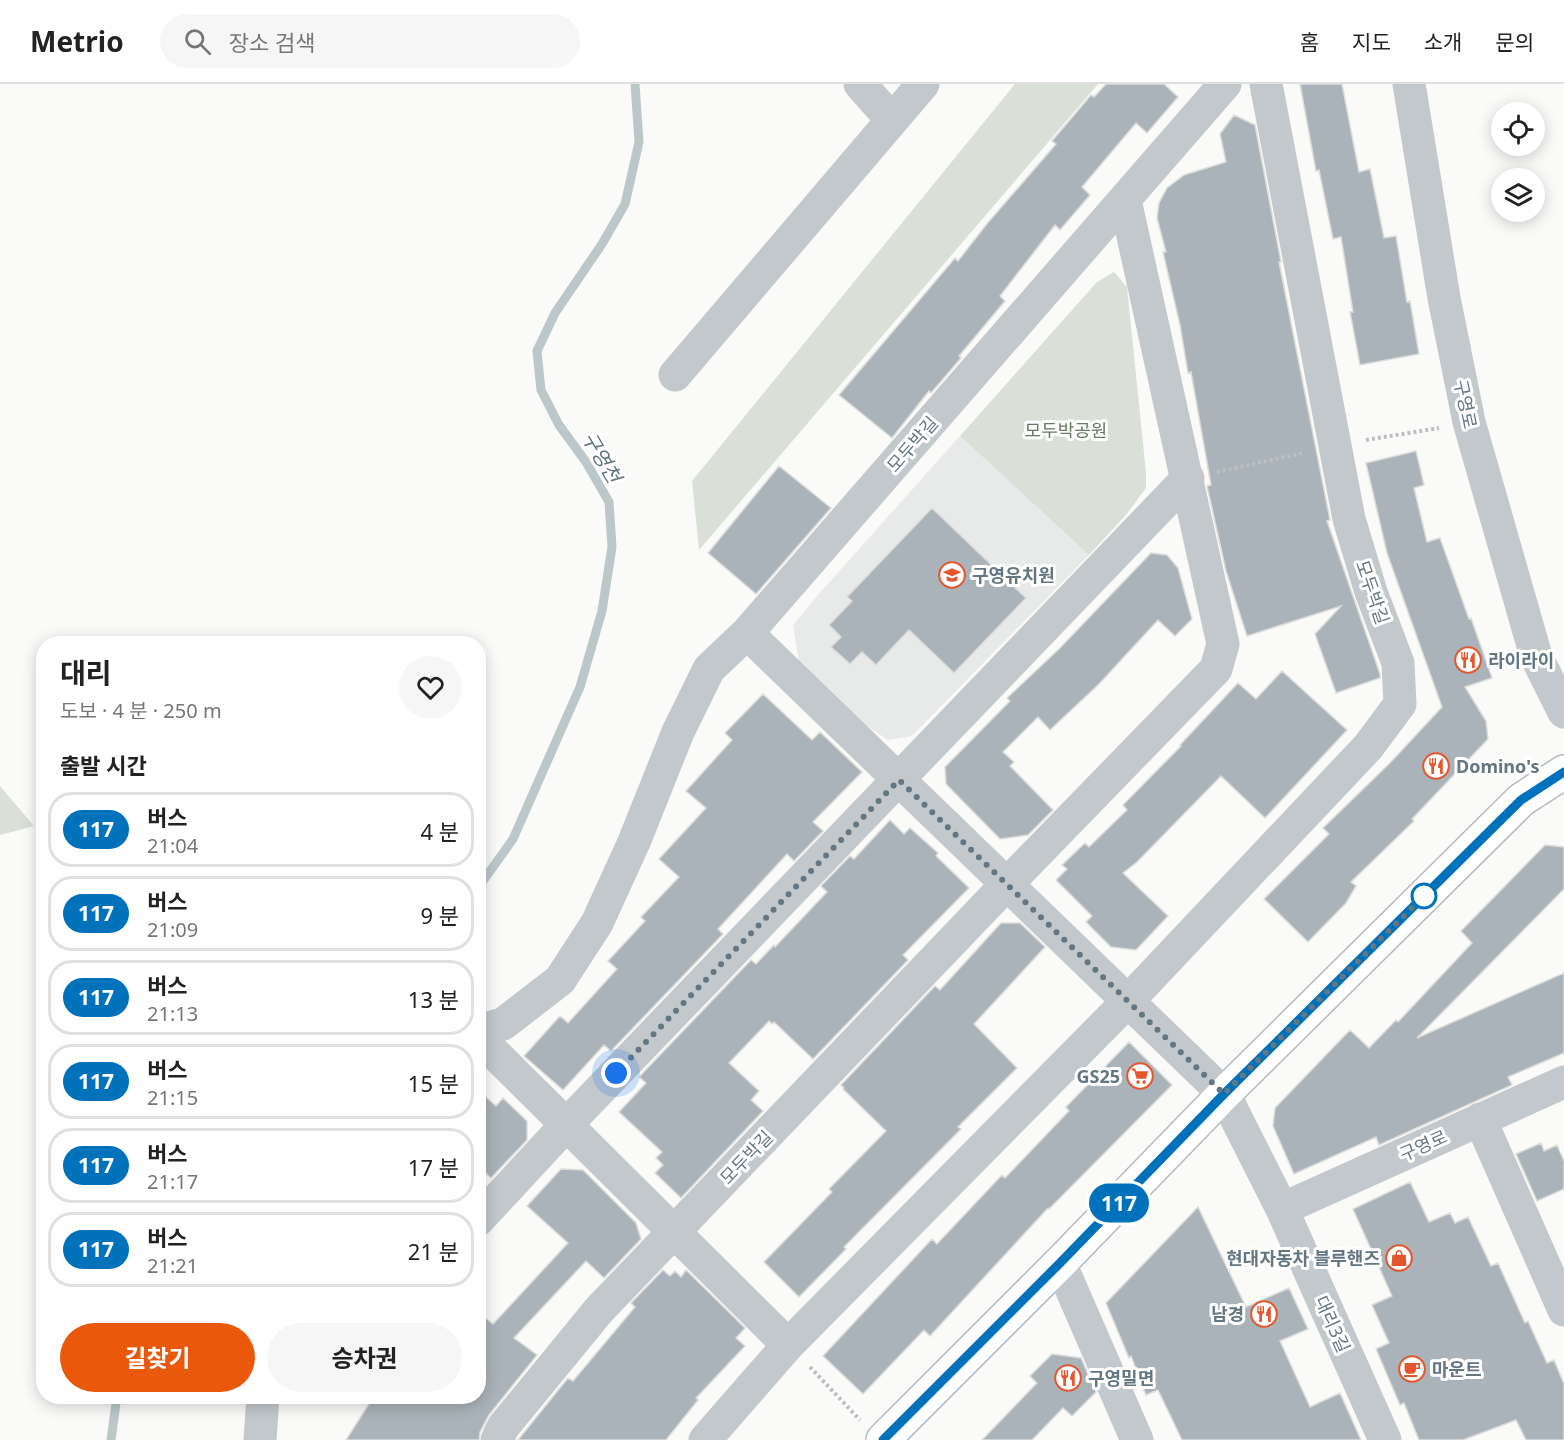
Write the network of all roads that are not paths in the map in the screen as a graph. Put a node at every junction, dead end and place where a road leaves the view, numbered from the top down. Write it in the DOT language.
graph roads {
  1 [pos="860,84"];
  2 [pos="923,84"];
  3 [pos="1225,84"];
  4 [pos="1266,84"];
  5 [pos="1409,84"];
  6 [pos="892,120"];
  7 [pos="1125,200"];
  8 [pos="675,375"];
  9 [pos="1188,478"];
  10 [pos="747,633"];
  11 [pos="1564,712"];
  12 [pos="1564,772"];
  13 [pos="899,780"];
  14 [pos="1007,884"];
  15 [pos="1128,1001"];
  16 [pos="486,1029"];
  17 [pos="486,1045"];
  18 [pos="1564,1082"];
  19 [pos="1224,1094"];
  20 [pos="1480,1119"];
  21 [pos="567,1124"];
  22 [pos="1282,1209"];
  23 [pos="486,1211"];
  24 [pos="675,1232"];
  25 [pos="1060,1263"];
  26 [pos="1564,1310"];
  27 [pos="788,1345"];
  28 [pos="262,1404"];
  29 [pos="873,1431"];
  30 [pos="260,1440"];
  31 [pos="497,1440"];
  32 [pos="705,1440"];
  33 [pos="1137,1440"];
  34 [pos="1385,1440"];
  1 -- 6 [label="street"];
  2 -- 6 [label="street"];
  3 -- 7 [label="street, 모두박길"];
  4 -- 15 [label="street, 모두박길"];
  5 -- 11 [label="street, 구영로"];
  6 -- 8 [label="street"];
  7 -- 9 [label="street, 모두박길"];
  7 -- 10 [label="street, 모두박길"];
  9 -- 13 [label="street"];
  9 -- 14 [label="street, 모두박길"];
  10 -- 13 [label="street"];
  10 -- 16 [label="street, 모두박길"];
  12 -- 19 [label="main road"];
  13 -- 14 [label="street"];
  13 -- 21 [label="street"];
  14 -- 15 [label="street"];
  14 -- 24 [label="street, 모두박길"];
  15 -- 19 [label="street"];
  15 -- 27 [label="street, 모두박길"];
  17 -- 21 [label="street"];
  18 -- 20 [label="street, 구영로"];
  19 -- 22 [label="street, 대리3길"];
  19 -- 25 [label="main road"];
  20 -- 22 [label="street, 구영로"];
  20 -- 26 [label="street"];
  21 -- 23 [label="street"];
  21 -- 24 [label="street"];
  22 -- 34 [label="street, 대리3길"];
  24 -- 27 [label="street"];
  24 -- 31 [label="street, 모두박길"];
  25 -- 29 [label="main road"];
  25 -- 33 [label="street"];
  27 -- 32 [label="street, 모두박길"];
  28 -- 30 [label="street"];
}
